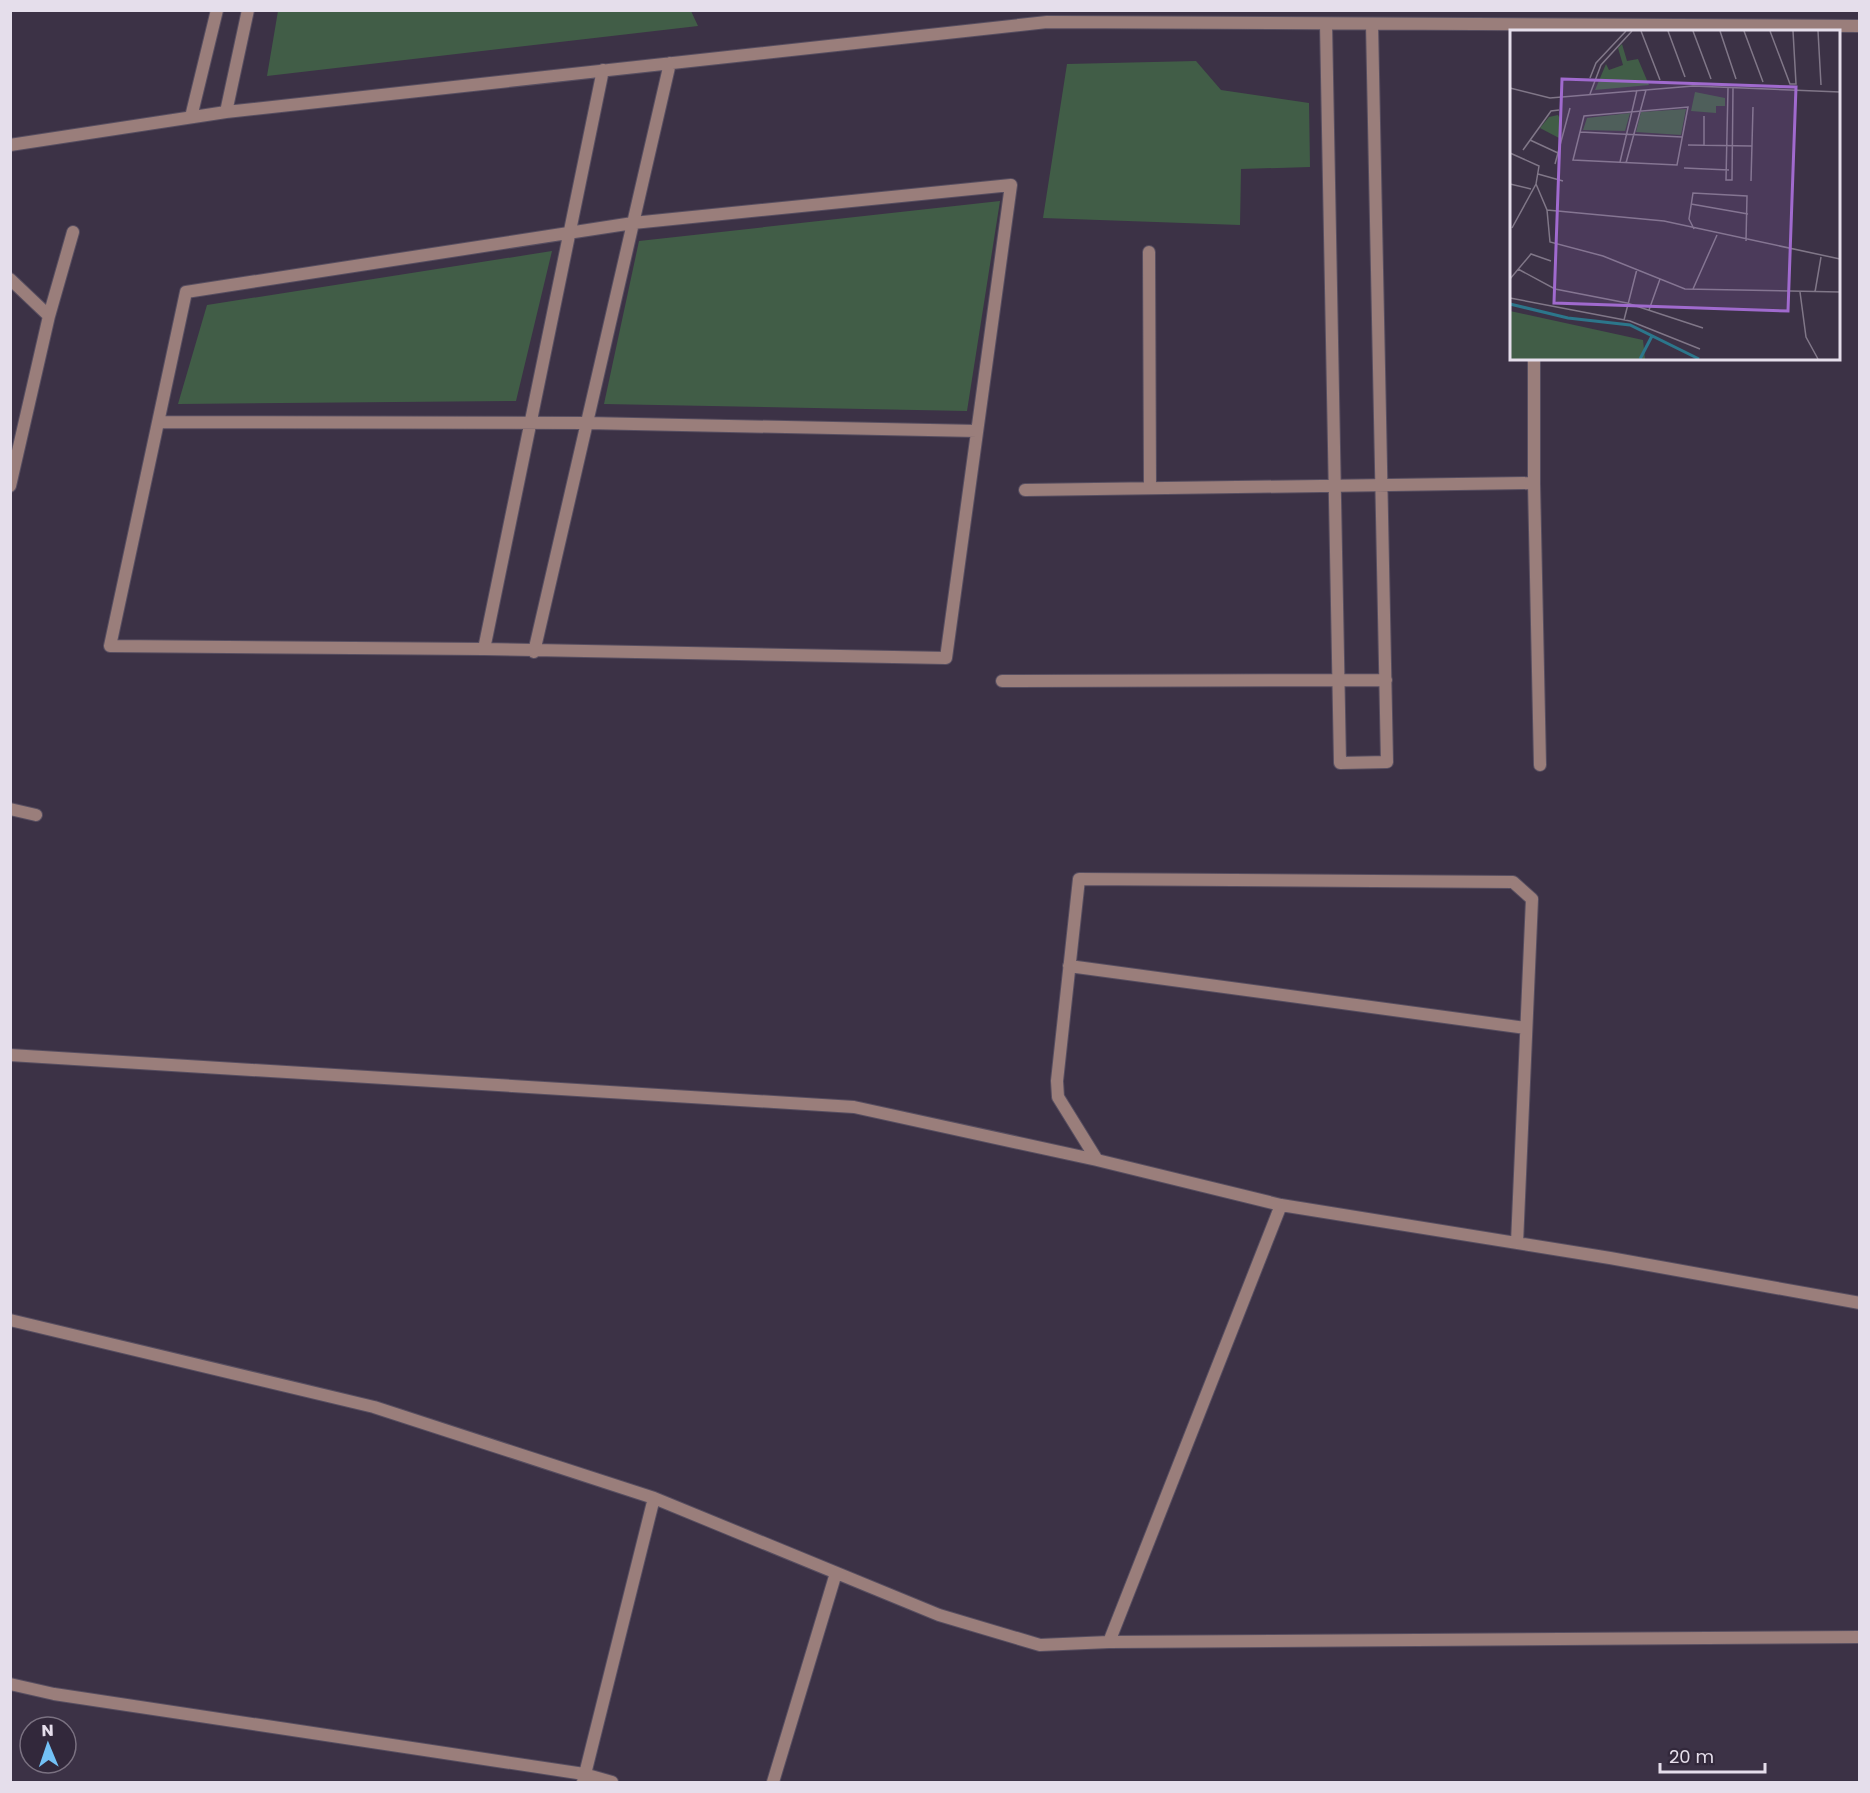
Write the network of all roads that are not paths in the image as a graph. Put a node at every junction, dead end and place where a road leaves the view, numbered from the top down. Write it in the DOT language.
graph roads {
  1 [pos="217,10"];
  2 [pos="248,10"];
  3 [pos="1326,24"];
  4 [pos="1372,24"];
  5 [pos="1860,26"];
  6 [pos="670,63"];
  7 [pos="603,70"];
  8 [pos="226,112"];
  9 [pos="191,117"];
  10 [pos="10,145"];
  11 [pos="633,223"];
  12 [pos="73,232"];
  13 [pos="569,233"];
  14 [pos="1149,252"];
  15 [pos="10,279"];
  16 [pos="50,316"];
  17 [pos="1534,360"];
  18 [pos="158,422"];
  19 [pos="530,423"];
  20 [pos="587,423"];
  21 [pos="977,431"];
  22 [pos="1534,483"];
  23 [pos="1382,484"];
  24 [pos="10,486"];
  25 [pos="1335,486"];
  26 [pos="1150,488"];
  27 [pos="1026,490"];
  28 [pos="484,649"];
  29 [pos="534,652"];
  30 [pos="1386,680"];
  31 [pos="1002,681"];
  32 [pos="1339,681"];
  33 [pos="1540,765"];
  34 [pos="10,809"];
  35 [pos="36,815"];
  36 [pos="1069,966"];
  37 [pos="1526,1028"];
  38 [pos="10,1055"];
  39 [pos="1097,1160"];
  40 [pos="1281,1205"];
  41 [pos="1516,1243"];
  42 [pos="1860,1303"];
  43 [pos="10,1320"];
  44 [pos="654,1498"];
  45 [pos="836,1573"];
  46 [pos="1860,1637"];
  47 [pos="1109,1642"];
  48 [pos="10,1684"];
  49 [pos="584,1778"];
  50 [pos="612,1782"];
  51 [pos="773,1782"];
  1 -- 9 [label="street"];
  2 -- 8 [label="street"];
  3 -- 4 [label="street"];
  3 -- 6 [label="street"];
  3 -- 25 [label="street"];
  4 -- 5 [label="street"];
  4 -- 23 [label="street"];
  6 -- 7 [label="street"];
  6 -- 11 [label="street"];
  7 -- 8 [label="street"];
  7 -- 13 [label="street"];
  8 -- 9 [label="street"];
  9 -- 10 [label="street"];
  11 -- 13 [label="street"];
  11 -- 20 [label="street"];
  11 -- 21 [label="street"];
  12 -- 16 [label="street"];
  13 -- 18 [label="street"];
  13 -- 19 [label="street"];
  14 -- 26 [label="street"];
  15 -- 16 [label="street"];
  16 -- 24 [label="street"];
  17 -- 22 [label="street"];
  18 -- 19 [label="street"];
  18 -- 28 [label="street"];
  19 -- 20 [label="street"];
  19 -- 28 [label="street"];
  20 -- 21 [label="street"];
  20 -- 29 [label="street"];
  21 -- 29 [label="street"];
  22 -- 23 [label="street"];
  22 -- 33 [label="street"];
  23 -- 25 [label="street"];
  23 -- 30 [label="street"];
  25 -- 26 [label="street"];
  25 -- 32 [label="street"];
  26 -- 27 [label="street"];
  28 -- 29 [label="street"];
  30 -- 32 [label="street"];
  30 -- 32 [label="street"];
  31 -- 32 [label="street"];
  34 -- 35 [label="street"];
  36 -- 37 [label="street"];
  36 -- 37 [label="street"];
  36 -- 39 [label="street"];
  37 -- 41 [label="street"];
  38 -- 39 [label="street"];
  39 -- 40 [label="street"];
  40 -- 41 [label="street"];
  40 -- 47 [label="street"];
  41 -- 42 [label="street"];
  43 -- 44 [label="street"];
  44 -- 45 [label="street"];
  44 -- 49 [label="street"];
  45 -- 47 [label="street"];
  45 -- 51 [label="street"];
  46 -- 47 [label="street"];
  48 -- 49 [label="street"];
  49 -- 50 [label="street"];
}
